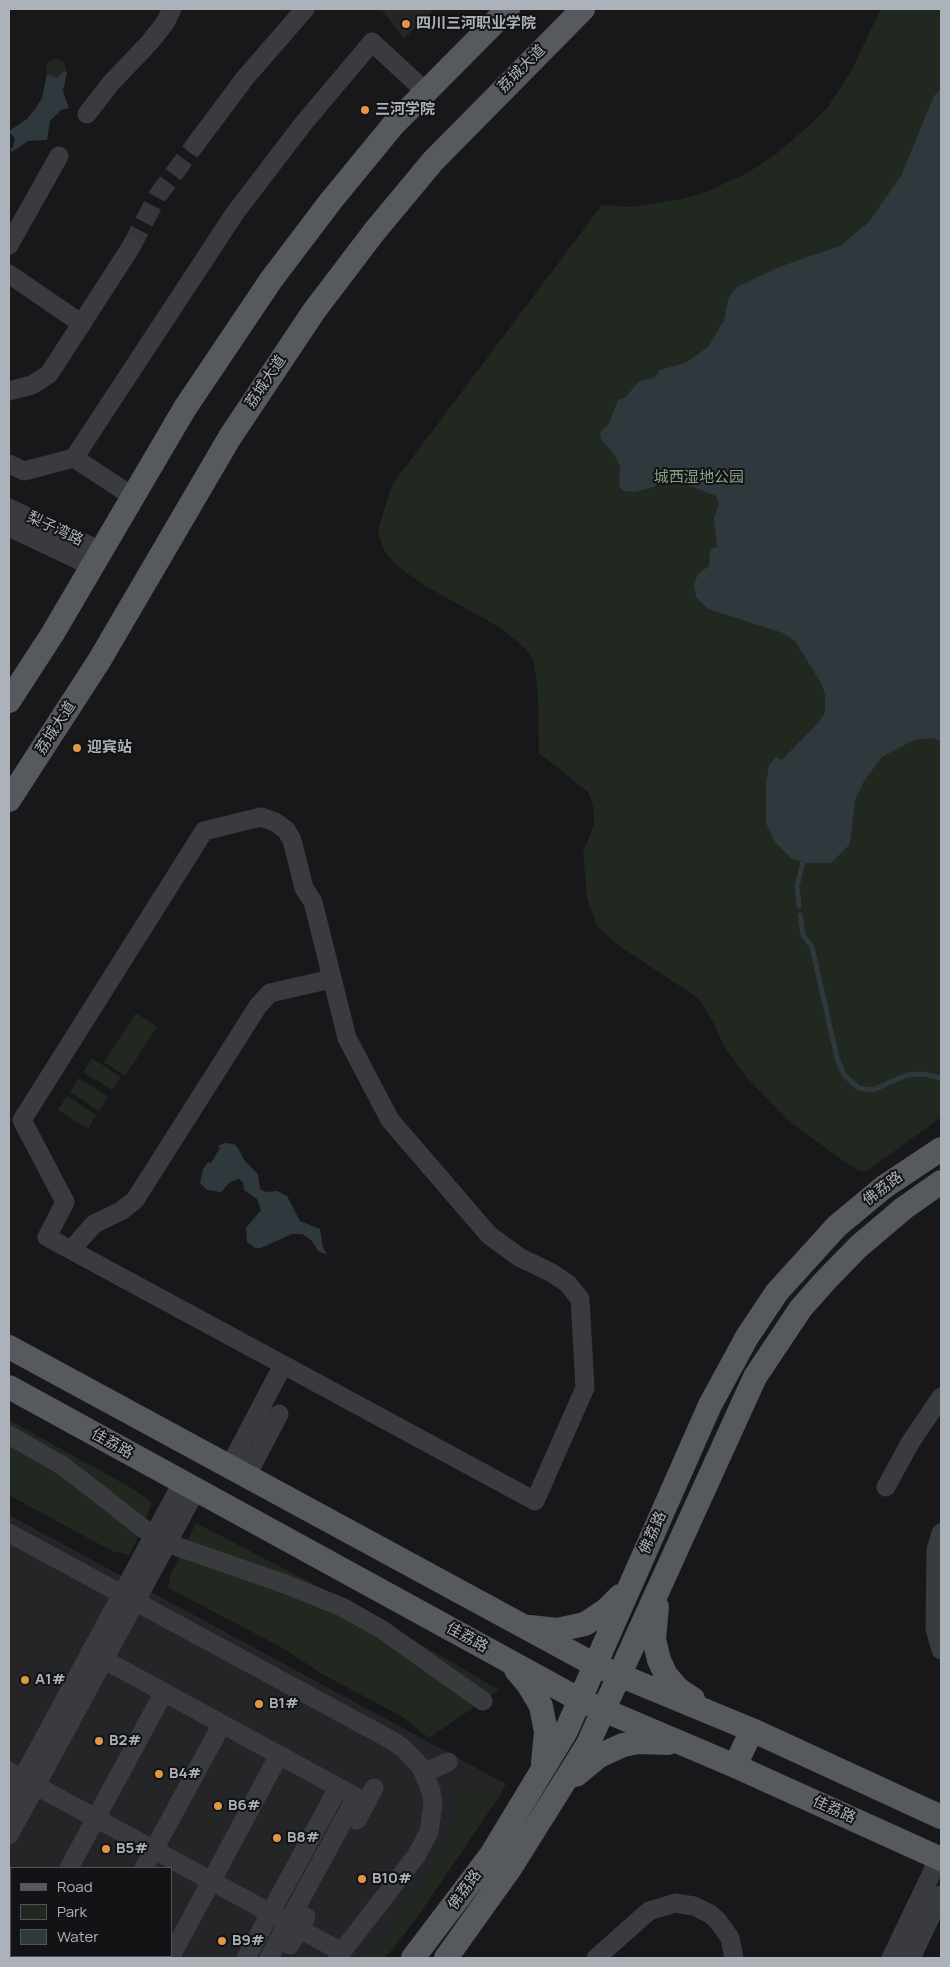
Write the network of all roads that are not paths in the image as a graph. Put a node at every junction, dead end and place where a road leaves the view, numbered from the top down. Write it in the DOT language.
graph roads {
  1 [pos="172,9"];
  2 [pos="304,9"];
  3 [pos="508,9"];
  4 [pos="583,9"];
  5 [pos="426,92"];
  6 [pos="87,114"];
  7 [pos="195,145"];
  8 [pos="59,156"];
  9 [pos="9,245"];
  10 [pos="130,247"];
  11 [pos="9,274"];
  12 [pos="82,324"];
  13 [pos="9,391"];
  14 [pos="74,458"];
  15 [pos="9,464"];
  16 [pos="132,496"];
  17 [pos="9,508"];
  18 [pos="9,527"];
  19 [pos="96,558"];
  20 [pos="9,701"];
  21 [pos="9,800"];
  22 [pos="331,979"];
  23 [pos="941,1149"];
  24 [pos="941,1182"];
  25 [pos="71,1250"];
  26 [pos="9,1347"];
  27 [pos="283,1365"];
  28 [pos="9,1387"];
  29 [pos="941,1397"];
  30 [pos="279,1414"];
  31 [pos="9,1435"];
  32 [pos="238,1471"];
  33 [pos="189,1486"];
  34 [pos="886,1487"];
  35 [pos="9,1533"];
  36 [pos="941,1533"];
  37 [pos="160,1540"];
  38 [pos="633,1578"];
  39 [pos="662,1581"];
  40 [pos="128,1598"];
  41 [pos="481,1604"];
  42 [pos="521,1626"];
  43 [pos="463,1636"];
  44 [pos="941,1650"];
  45 [pos="97,1656"];
  46 [pos="506,1660"];
  47 [pos="595,1665"];
  48 [pos="619,1676"];
  49 [pos="164,1692"];
  50 [pos="580,1700"];
  51 [pos="483,1701"];
  52 [pos="604,1711"];
  53 [pos="716,1715"];
  54 [pos="222,1724"];
  55 [pos="752,1730"];
  56 [pos="690,1747"];
  57 [pos="280,1756"];
  58 [pos="448,1762"];
  59 [pos="735,1766"];
  60 [pos="424,1773"];
  61 [pos="541,1773"];
  62 [pos="22,1779"];
  63 [pos="338,1788"];
  64 [pos="374,1788"];
  65 [pos="552,1799"];
  66 [pos="9,1803"];
  67 [pos="941,1817"];
  68 [pos="96,1818"];
  69 [pos="9,1835"];
  70 [pos="154,1850"];
  71 [pos="940,1858"];
  72 [pos="70,1867"];
  73 [pos="145,1867"];
  74 [pos="212,1881"];
  75 [pos="941,1895"];
  76 [pos="270,1913"];
  77 [pos="297,1920"];
  78 [pos="287,1952"];
  79 [pos="172,1954"];
  80 [pos="340,1955"];
  81 [pos="246,1958"];
  82 [pos="269,1958"];
  83 [pos="413,1958"];
  84 [pos="446,1958"];
  85 [pos="596,1958"];
  86 [pos="734,1958"];
  87 [pos="891,1958"];
  88 [pos="912,1958"];
  1 -- 6 [label="street"];
  2 -- 7 [label="street"];
  3 -- 5 [label="main road"];
  4 -- 21 [label="main road, 荔城大道"];
  5 -- 14 [label="street"];
  5 -- 16 [label="main road"];
  8 -- 9 [label="street"];
  10 -- 12 [label="street"];
  11 -- 12 [label="street"];
  12 -- 13 [label="street"];
  14 -- 15 [label="street"];
  14 -- 16 [label="street"];
  16 -- 19 [label="main road"];
  17 -- 19 [label="street, 梨子湾路"];
  18 -- 19 [label="street, 梨子湾路"];
  19 -- 20 [label="main road"];
  22 -- 25 [label="street"];
  22 -- 25 [label="street"];
  22 -- 27 [label="street"];
  23 -- 38 [label="main road, 佛荔路"];
  24 -- 39 [label="main road, 佛荔路"];
  25 -- 27 [label="street"];
  26 -- 32 [label="main road"];
  27 -- 32 [label="street"];
  28 -- 33 [label="main road, 佳荔路"];
  29 -- 34 [label="street"];
  30 -- 32 [label="street"];
  31 -- 37 [label="street"];
  32 -- 41 [label="main road"];
  33 -- 37 [label="street"];
  33 -- 43 [label="main road, 佳荔路"];
  35 -- 40 [label="street"];
  36 -- 44 [label="street"];
  37 -- 40 [label="street"];
  37 -- 51 [label="street"];
  38 -- 42 [label="main road"];
  38 -- 47 [label="main road, 佛荔路"];
  39 -- 48 [label="main road, 佛荔路"];
  39 -- 53 [label="main road"];
  40 -- 45 [label="street"];
  40 -- 60 [label="street"];
  41 -- 42 [label="main road"];
  41 -- 43 [label="main road"];
  42 -- 47 [label="main road"];
  43 -- 46 [label="main road, 佳荔路"];
  45 -- 49 [label="street"];
  45 -- 62 [label="street"];
  46 -- 50 [label="main road, 佳荔路"];
  46 -- 61 [label="main road"];
  47 -- 48 [label="main road"];
  47 -- 50 [label="main road, 佛荔路"];
  48 -- 52 [label="main road, 佛荔路"];
  48 -- 53 [label="main road"];
  49 -- 54 [label="street"];
  49 -- 68 [label="street"];
  50 -- 52 [label="main road, 佳荔路"];
  50 -- 61 [label="main road, 佛荔路"];
  52 -- 56 [label="main road, 佳荔路"];
  52 -- 65 [label="main road, 佛荔路"];
  53 -- 55 [label="main road"];
  54 -- 57 [label="street"];
  54 -- 70 [label="street"];
  55 -- 59 [label="main road"];
  55 -- 67 [label="main road"];
  56 -- 59 [label="main road, 佳荔路"];
  56 -- 65 [label="main road"];
  57 -- 63 [label="street"];
  57 -- 74 [label="street"];
  58 -- 60 [label="street"];
  59 -- 71 [label="main road, 佳荔路"];
  60 -- 80 [label="street"];
  61 -- 83 [label="main road, 佛荔路"];
  62 -- 66 [label="street"];
  62 -- 68 [label="street"];
  62 -- 69 [label="street"];
  63 -- 76 [label="street"];
  63 -- 77 [label="street"];
  64 -- 77 [label="street"];
  65 -- 84 [label="main road, 佛荔路"];
  68 -- 70 [label="street"];
  68 -- 72 [label="street"];
  70 -- 73 [label="street"];
  70 -- 74 [label="street"];
  71 -- 87 [label="street"];
  74 -- 76 [label="street"];
  74 -- 79 [label="street"];
  75 -- 88 [label="street"];
  76 -- 77 [label="street"];
  76 -- 81 [label="street"];
  77 -- 78 [label="street, bridge"];
  77 -- 80 [label="street"];
  77 -- 82 [label="street"];
  85 -- 86 [label="street"];
}
